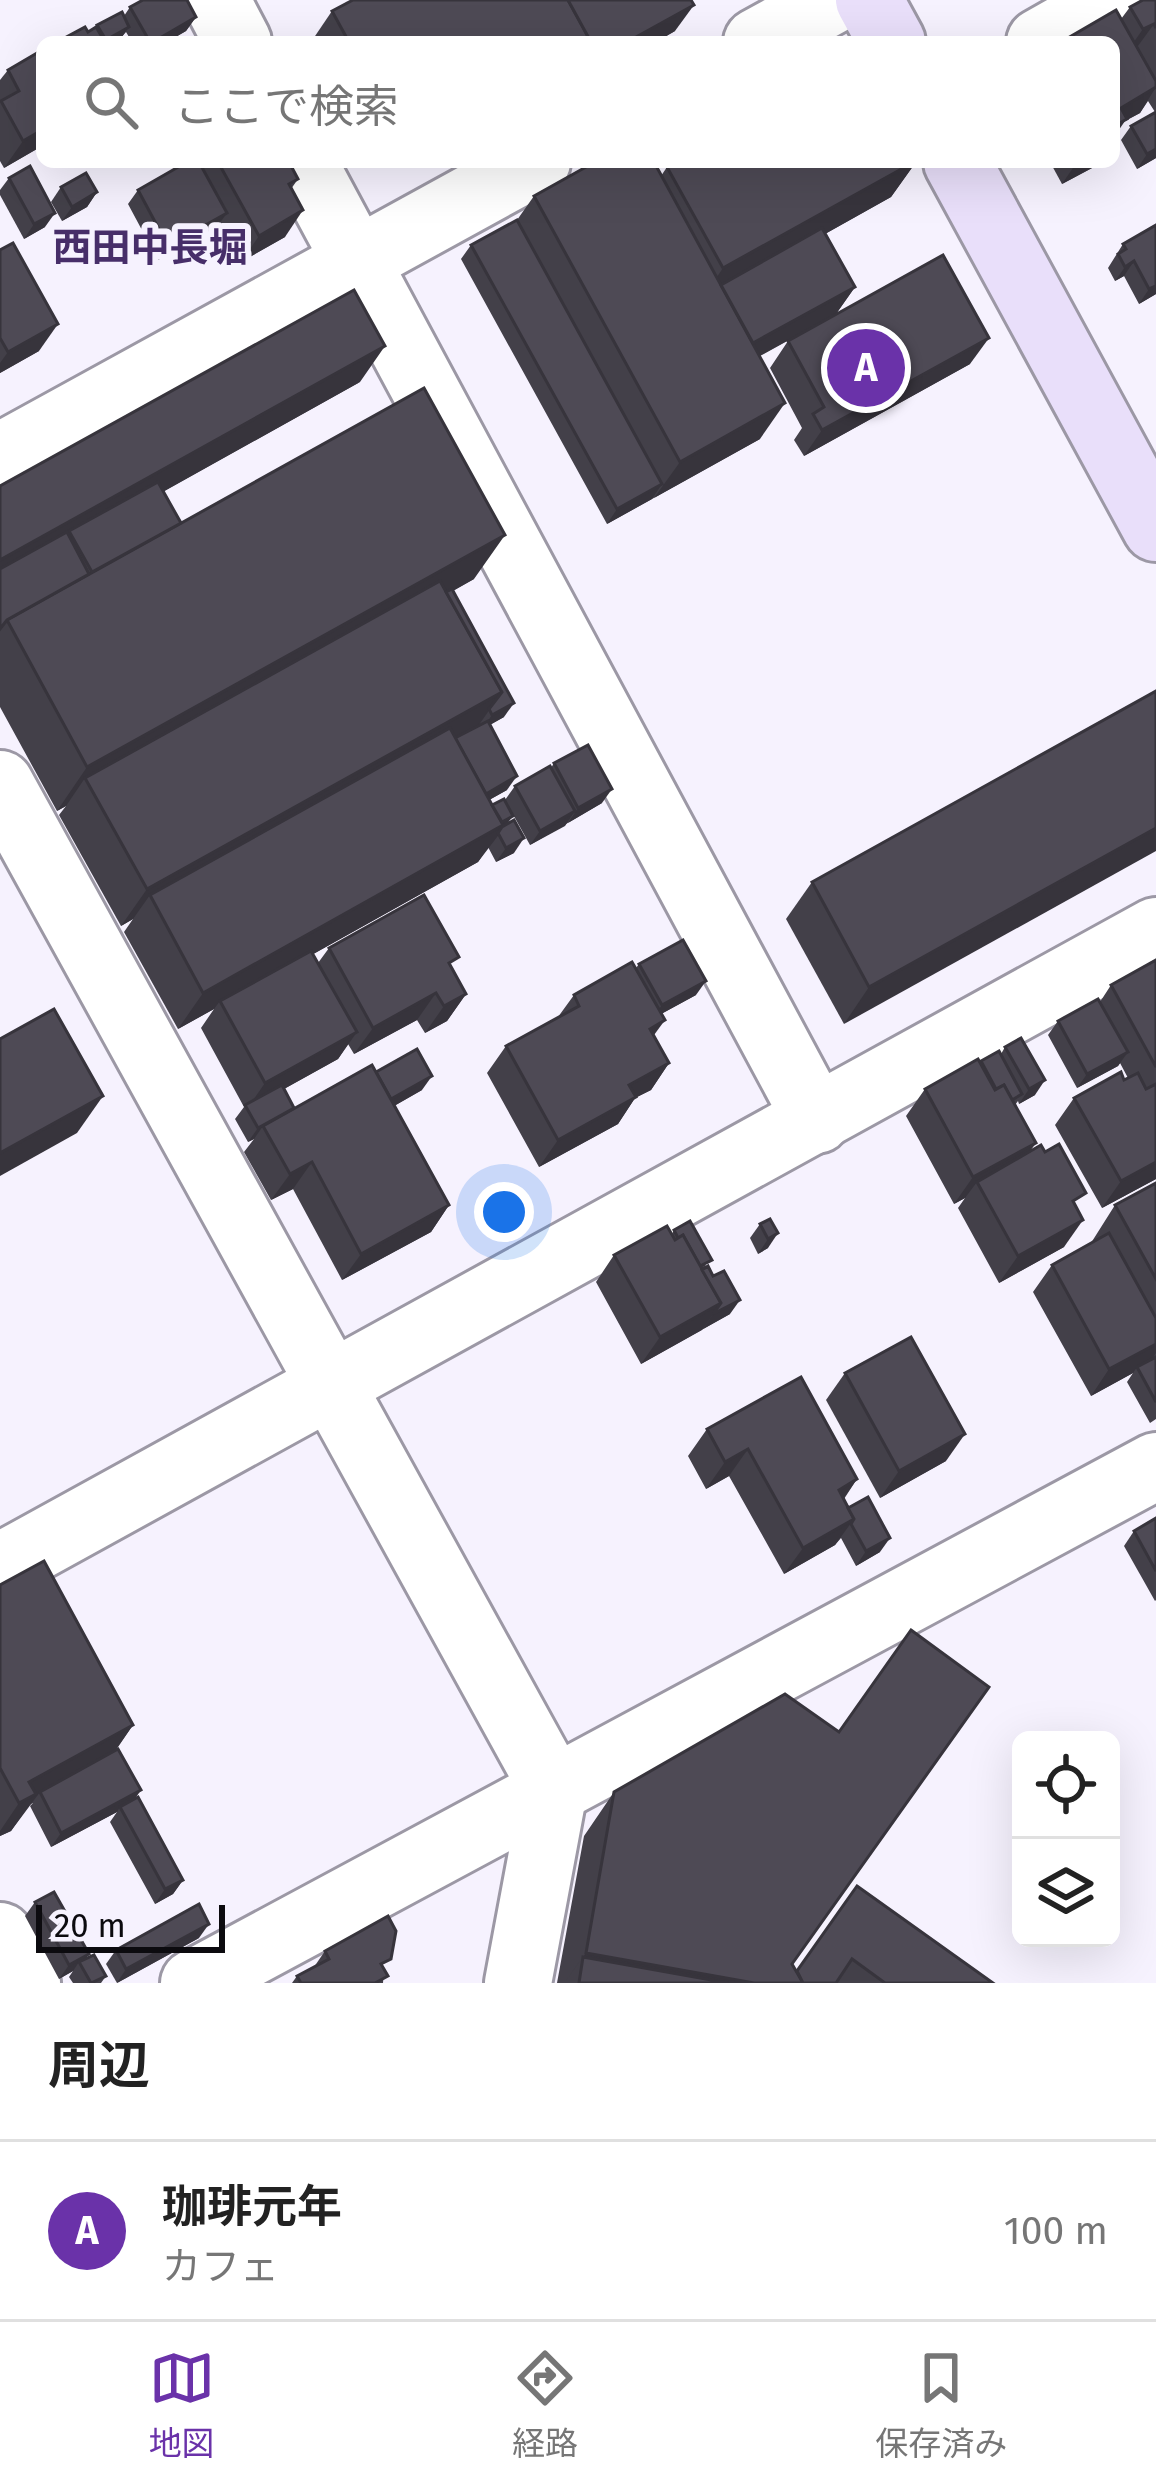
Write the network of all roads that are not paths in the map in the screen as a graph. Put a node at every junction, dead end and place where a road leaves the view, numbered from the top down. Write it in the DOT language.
graph roads {
  1 [pos="216,0"];
  2 [pos="833,0"];
  3 [pos="869,0"];
  4 [pos="1114,0"];
  5 [pos="235,36"];
  6 [pos="768,36"];
  7 [pos="889,36"];
  8 [pos="1051,36"];
  9 [pos="306,168"];
  10 [pos="527,168"];
  11 [pos="960,168"];
  12 [pos="356,261"];
  13 [pos="0,457"];
  14 [pos="1156,528"];
  15 [pos="0,784"];
  16 [pos="1156,931"];
  17 [pos="817,1120"];
  18 [pos="329,1383"];
  19 [pos="1156,1466"];
  20 [pos="0,1567"];
  21 [pos="554,1790"];
  22 [pos="0,1936"];
  23 [pos="26,1983"];
  24 [pos="194,1983"];
  25 [pos="518,1983"];
  1 -- 5 [label="street"];
  2 -- 6 [label="street"];
  3 -- 7 [label="street"];
  4 -- 8 [label="street"];
  9 -- 12 [label="street"];
  10 -- 12 [label="street"];
  11 -- 14 [label="street"];
  12 -- 13 [label="street"];
  12 -- 17 [label="street"];
  15 -- 18 [label="street"];
  16 -- 17 [label="street"];
  17 -- 18 [label="street"];
  18 -- 20 [label="street"];
  18 -- 21 [label="street"];
  19 -- 21 [label="street"];
  21 -- 24 [label="street"];
  21 -- 25 [label="street"];
  22 -- 23 [label="street"];
}
